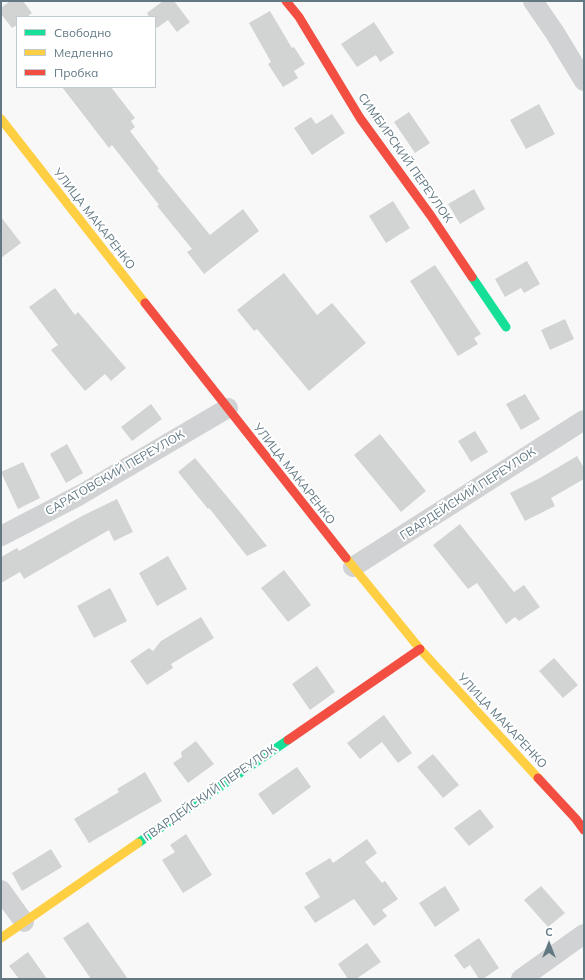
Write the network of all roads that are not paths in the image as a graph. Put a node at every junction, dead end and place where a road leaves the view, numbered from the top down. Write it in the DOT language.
graph roads {
  1 [pos="286,1"];
  2 [pos="533,1"];
  3 [pos="584,81"];
  4 [pos="1,119"];
  5 [pos="506,327"];
  6 [pos="228,408"];
  7 [pos="584,420"];
  8 [pos="1,536"];
  9 [pos="353,568"];
  10 [pos="420,649"];
  11 [pos="581,822"];
  12 [pos="1,890"];
  13 [pos="24,922"];
  14 [pos="584,934"];
  15 [pos="1,938"];
  16 [pos="521,979"];
  1 -- 5 [label="main road, СИМБИРСКИЙ ПЕРЕУЛОК"];
  2 -- 3 [label="street"];
  4 -- 6 [label="main road, УЛИЦА МАКАРЕНКО"];
  6 -- 8 [label="street, САРАТОВСКИЙ ПЕРЕУЛОК"];
  6 -- 9 [label="main road, УЛИЦА МАКАРЕНКО"];
  7 -- 9 [label="street, ГВАРДЕЙСКИЙ ПЕРЕУЛОК"];
  9 -- 10 [label="main road, УЛИЦА МАКАРЕНКО"];
  10 -- 11 [label="main road, УЛИЦА МАКАРЕНКО"];
  10 -- 13 [label="main road, ГВАРДЕЙСКИЙ ПЕРЕУЛОК"];
  12 -- 13 [label="street"];
  13 -- 15 [label="main road, ГВАРДЕЙСКИЙ ПЕРЕУЛОК"];
  14 -- 16 [label="street"];
}
